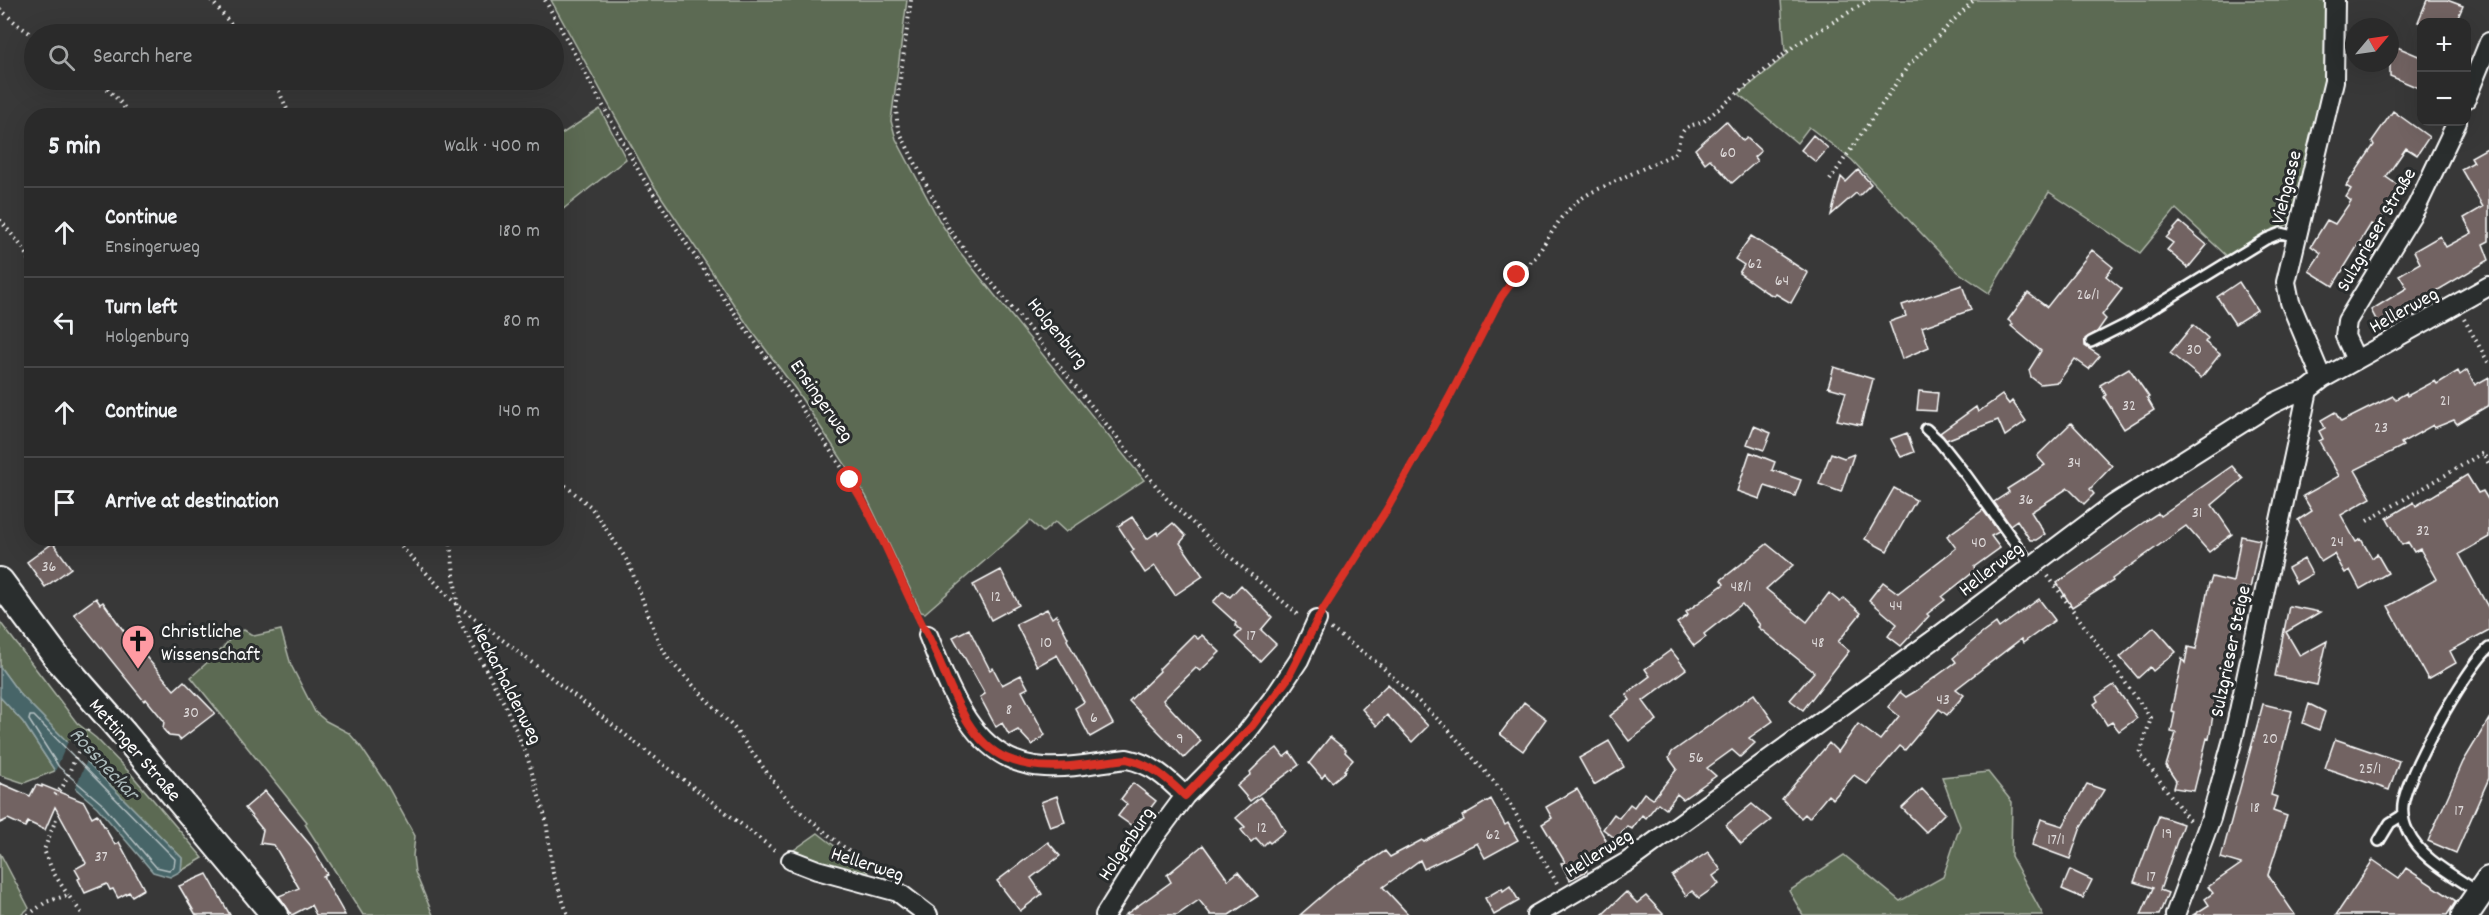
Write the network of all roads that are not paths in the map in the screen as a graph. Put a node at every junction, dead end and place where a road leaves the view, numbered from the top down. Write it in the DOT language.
graph roads {
  1 [pos="2335,0"];
  2 [pos="2489,42"];
  3 [pos="2471,87"];
  4 [pos="2455,126"];
  5 [pos="2296,237"];
  6 [pos="2489,286"];
  7 [pos="2091,342"];
  8 [pos="2356,360"];
  9 [pos="2315,385"];
  10 [pos="1926,429"];
  11 [pos="2034,563"];
  12 [pos="0,581"];
  13 [pos="1316,623"];
  14 [pos="928,635"];
  15 [pos="2489,648"];
  16 [pos="1185,796"];
  17 [pos="2403,815"];
  18 [pos="2379,841"];
  19 [pos="791,860"];
  20 [pos="2484,886"];
  21 [pos="275,915"];
  22 [pos="928,915"];
  23 [pos="1105,915"];
  24 [pos="1536,915"];
  25 [pos="2175,915"];
  26 [pos="2465,915"];
  1 -- 5 [label="street, Viehgasse"];
  2 -- 3 [label="street"];
  4 -- 8 [label="street, Sulzgrieser Straße"];
  5 -- 7 [label="lane"];
  5 -- 9 [label="street, Viehgasse"];
  6 -- 8 [label="street, Hellerweg"];
  8 -- 9 [label="street, Hellerweg"];
  9 -- 11 [label="street, Hellerweg"];
  9 -- 25 [label="street, Sulzgrieser Steige"];
  10 -- 11 [label="lane"];
  11 -- 24 [label="street, Hellerweg"];
  12 -- 21 [label="main road, Mettinger Straße"];
  13 -- 16 [label="street, Holgenburg"];
  14 -- 16 [label="street"];
  15 -- 17 [label="lane"];
  16 -- 23 [label="street, Holgenburg"];
  17 -- 18 [label="lane"];
  17 -- 20 [label="lane"];
  19 -- 22 [label="street, Hellerweg"];
  20 -- 26 [label="main road"];
}
